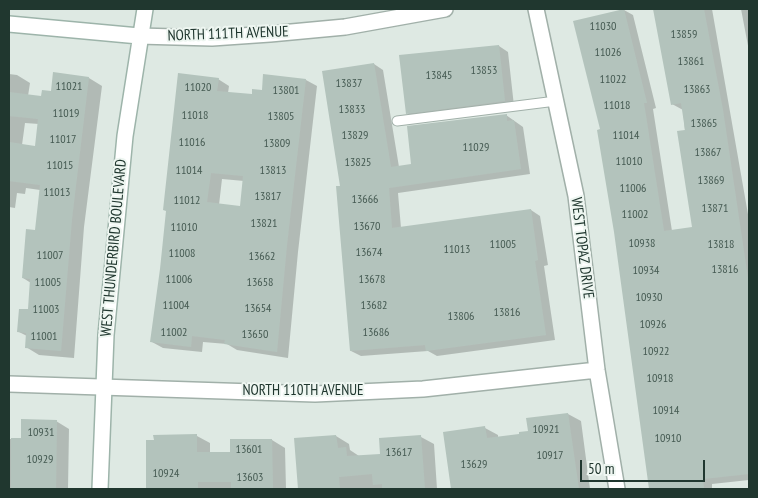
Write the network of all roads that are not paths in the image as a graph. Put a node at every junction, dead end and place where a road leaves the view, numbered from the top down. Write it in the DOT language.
graph roads {
  1 [pos="145,9"];
  2 [pos="445,9"];
  3 [pos="536,9"];
  4 [pos="9,24"];
  5 [pos="139,36"];
  6 [pos="556,101"];
  7 [pos="397,121"];
  8 [pos="597,370"];
  9 [pos="9,384"];
  10 [pos="104,388"];
  11 [pos="100,489"];
  12 [pos="617,489"];
  1 -- 5 [label="street, WEST THUNDERBIRD BOULEVARD"];
  2 -- 5 [label="street, NORTH 111TH AVENUE"];
  3 -- 6 [label="street, WEST TOPAZ DRIVE"];
  4 -- 5 [label="street, NORTH 111TH AVENUE"];
  5 -- 10 [label="street, WEST THUNDERBIRD BOULEVARD"];
  6 -- 7 [label="lane"];
  6 -- 8 [label="street, WEST TOPAZ DRIVE"];
  8 -- 10 [label="street, NORTH 110TH AVENUE"];
  8 -- 12 [label="street, WEST TOPAZ DRIVE"];
  9 -- 10 [label="street, NORTH 110TH AVENUE"];
  10 -- 11 [label="street, WEST THUNDERBIRD BOULEVARD"];
}
